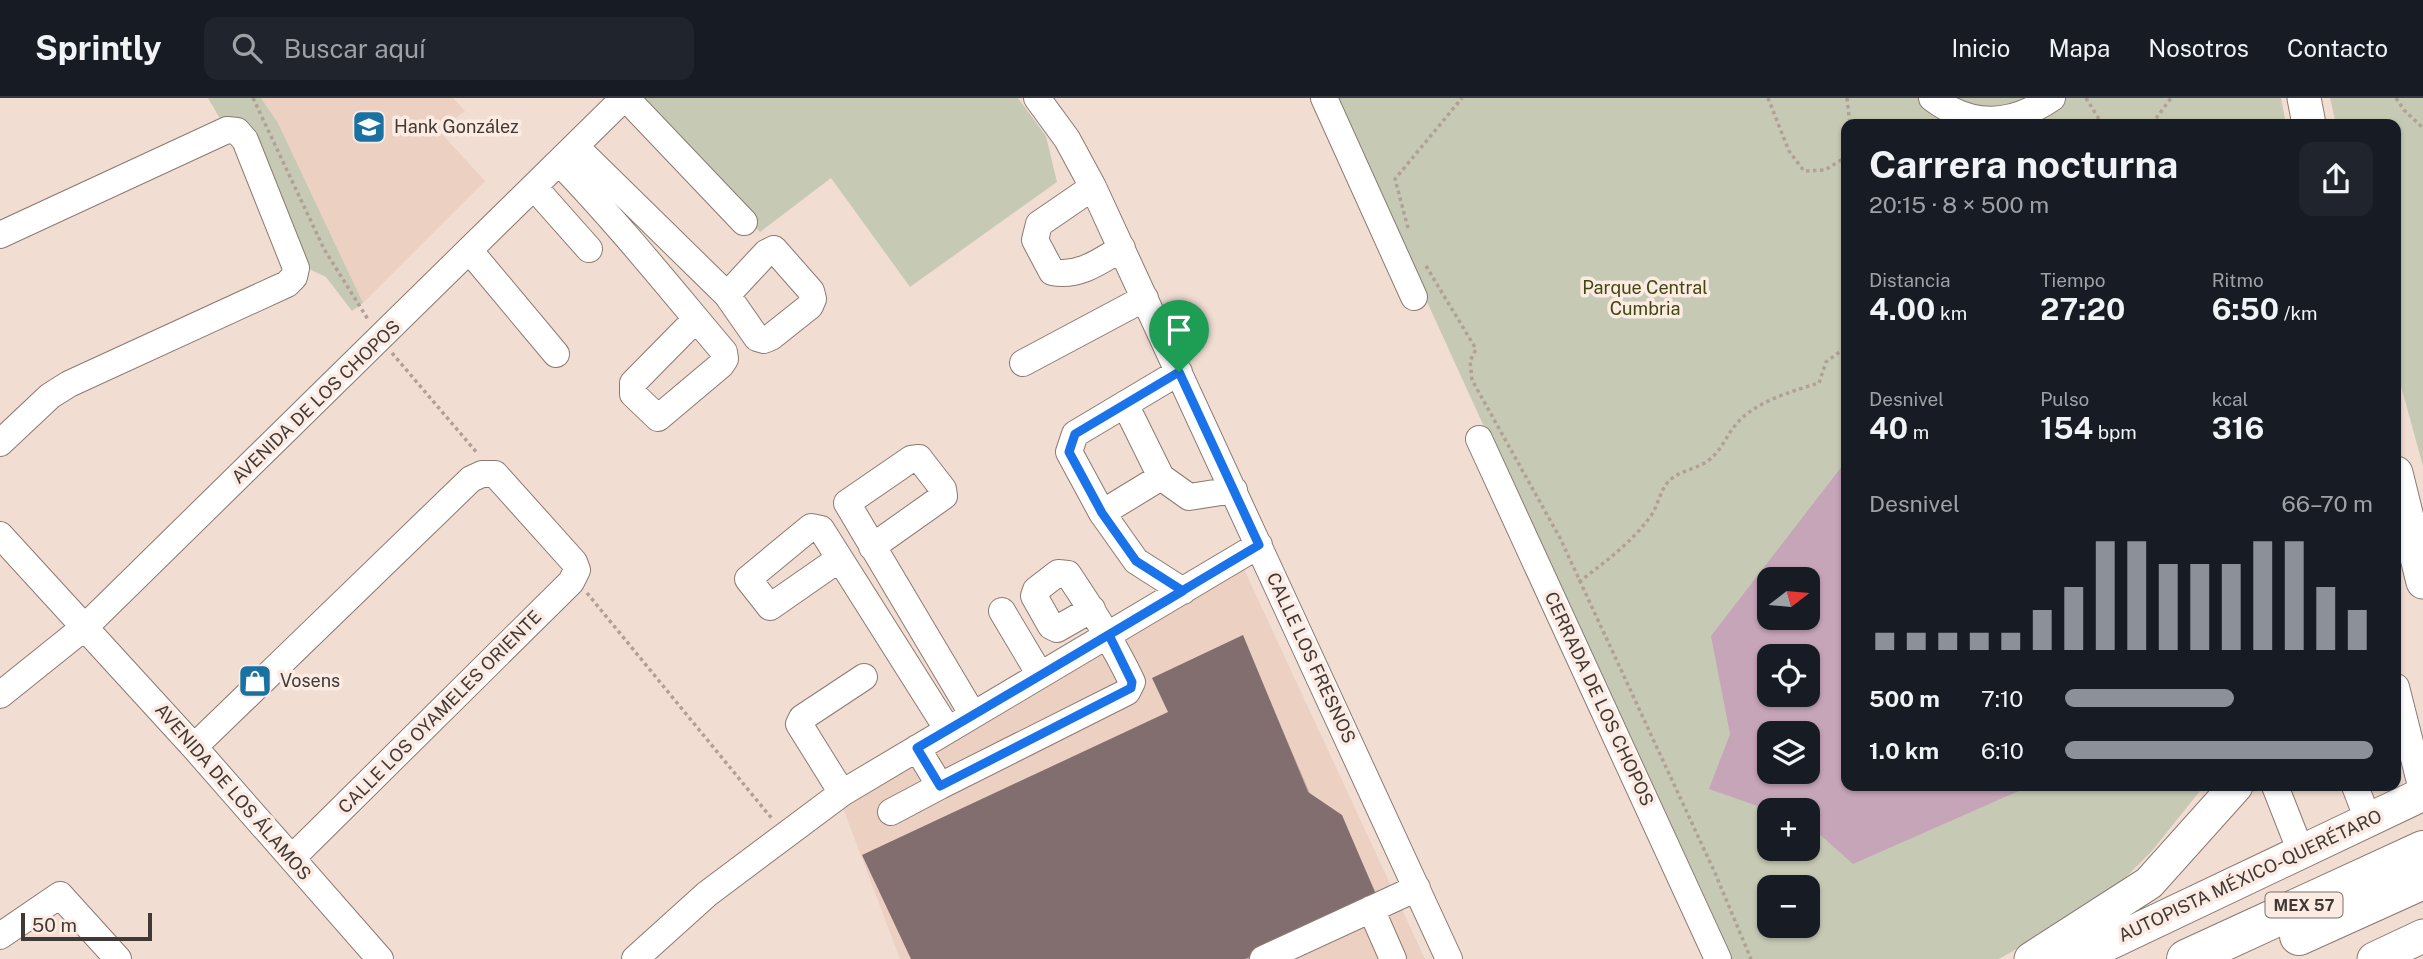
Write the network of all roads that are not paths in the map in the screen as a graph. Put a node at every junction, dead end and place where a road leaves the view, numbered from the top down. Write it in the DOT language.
graph roads {
  1 [pos="624,98"];
  2 [pos="1037,98"];
  3 [pos="1324,98"];
  4 [pos="1931,98"];
  5 [pos="2052,98"];
  6 [pos="2304,98"];
  7 [pos="1989,119"];
  8 [pos="2010,119"];
  9 [pos="2308,119"];
  10 [pos="567,154"];
  11 [pos="534,187"];
  12 [pos="1093,187"];
  13 [pos="744,222"];
  14 [pos="0,235"];
  15 [pos="1122,248"];
  16 [pos="589,249"];
  17 [pos="469,250"];
  18 [pos="727,295"];
  19 [pos="1414,297"];
  20 [pos="1145,298"];
  21 [pos="696,318"];
  22 [pos="556,354"];
  23 [pos="1023,363"];
  24 [pos="1179,372"];
  25 [pos="1125,404"];
  26 [pos="1479,439"];
  27 [pos="0,443"];
  28 [pos="1161,477"];
  29 [pos="1234,490"];
  30 [pos="2401,493"];
  31 [pos="1102,513"];
  32 [pos="0,535"];
  33 [pos="1259,545"];
  34 [pos="872,547"];
  35 [pos="839,559"];
  36 [pos="2423,582"];
  37 [pos="1183,591"];
  38 [pos="1092,609"];
  39 [pos="1002,611"];
  40 [pos="86,626"];
  41 [pos="1109,635"];
  42 [pos="1040,675"];
  43 [pos="864,677"];
  44 [pos="0,695"];
  45 [pos="2401,707"];
  46 [pos="973,715"];
  47 [pos="948,730"];
  48 [pos="194,747"];
  49 [pos="917,748"];
  50 [pos="940,786"];
  51 [pos="2232,791"];
  52 [pos="2277,791"];
  53 [pos="2358,791"];
  54 [pos="842,793"];
  55 [pos="2423,794"];
  56 [pos="891,812"];
  57 [pos="2368,820"];
  58 [pos="300,850"];
  59 [pos="2423,850"];
  60 [pos="2301,852"];
  61 [pos="2423,880"];
  62 [pos="1417,888"];
  63 [pos="1371,909"];
  64 [pos="0,936"];
  65 [pos="2416,946"];
  66 [pos="118,959"];
  67 [pos="380,959"];
  68 [pos="635,959"];
  69 [pos="1263,959"];
  70 [pos="1393,959"];
  71 [pos="1449,959"];
  72 [pos="1718,959"];
  73 [pos="2031,959"];
  74 [pos="2076,959"];
  75 [pos="2186,959"];
  76 [pos="2250,959"];
  77 [pos="2374,959"];
  1 -- 10 [label="street, AVENIDA DE LOS CHOPOS"];
  1 -- 13 [label="street"];
  2 -- 12 [label="street, CALLE LOS FRESNOS"];
  3 -- 19 [label="street"];
  4 -- 7 [label="street"];
  5 -- 8 [label="street"];
  6 -- 9 [label="main road"];
  10 -- 11 [label="street, AVENIDA DE LOS CHOPOS"];
  10 -- 18 [label="street"];
  10 -- 21 [label="street"];
  11 -- 16 [label="street"];
  11 -- 17 [label="street, AVENIDA DE LOS CHOPOS"];
  12 -- 15 [label="street, CALLE LOS FRESNOS"];
  12 -- 15 [label="street"];
  14 -- 27 [label="street"];
  15 -- 20 [label="street, CALLE LOS FRESNOS"];
  17 -- 22 [label="street"];
  17 -- 40 [label="street, AVENIDA DE LOS CHOPOS"];
  20 -- 23 [label="street"];
  20 -- 24 [label="street, CALLE LOS FRESNOS"];
  24 -- 25 [label="street"];
  24 -- 29 [label="street, CALLE LOS FRESNOS"];
  25 -- 28 [label="street"];
  25 -- 31 [label="street"];
  26 -- 72 [label="street, CERRADA DE LOS CHOPOS"];
  28 -- 29 [label="street"];
  28 -- 31 [label="street"];
  29 -- 33 [label="street, CALLE LOS FRESNOS"];
  30 -- 36 [label="main road"];
  31 -- 37 [label="street"];
  32 -- 40 [label="street"];
  33 -- 37 [label="street"];
  33 -- 62 [label="street, CALLE LOS FRESNOS"];
  34 -- 46 [label="street"];
  35 -- 47 [label="street"];
  37 -- 41 [label="street"];
  38 -- 41 [label="street"];
  39 -- 42 [label="street"];
  40 -- 44 [label="street, AVENIDA DE LOS CHOPOS"];
  40 -- 48 [label="street, AVENIDA DE LOS ÁLAMOS"];
  41 -- 42 [label="street"];
  41 -- 50 [label="street"];
  42 -- 46 [label="street"];
  43 -- 54 [label="street"];
  45 -- 55 [label="street"];
  46 -- 47 [label="street"];
  47 -- 49 [label="street"];
  48 -- 58 [label="street, AVENIDA DE LOS ÁLAMOS"];
  48 -- 58 [label="street, CALLE LOS OYAMELES ORIENTE"];
  49 -- 50 [label="street"];
  49 -- 54 [label="street"];
  50 -- 56 [label="street"];
  51 -- 73 [label="main road"];
  52 -- 60 [label="street"];
  53 -- 57 [label="street"];
  54 -- 68 [label="street"];
  55 -- 57 [label="main road, AUTOPISTA MÉXICO-QUERÉTARO"];
  57 -- 60 [label="main road, AUTOPISTA MÉXICO-QUERÉTARO"];
  58 -- 67 [label="street, AVENIDA DE LOS ÁLAMOS"];
  59 -- 75 [label="highway, MEX 57"];
  60 -- 74 [label="main road, AUTOPISTA MÉXICO-QUERÉTARO"];
  61 -- 76 [label="highway, MEX 57"];
  62 -- 63 [label="street"];
  62 -- 71 [label="street, CALLE LOS FRESNOS"];
  63 -- 69 [label="street"];
  63 -- 70 [label="street"];
  64 -- 66 [label="street"];
  65 -- 77 [label="main road"];
}
